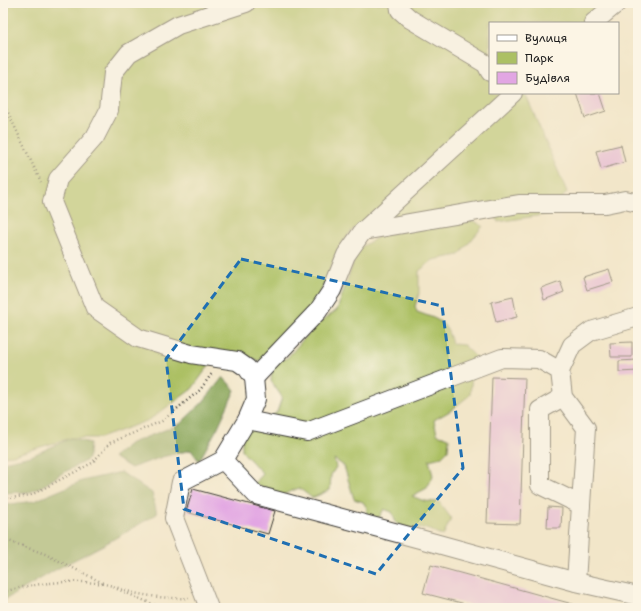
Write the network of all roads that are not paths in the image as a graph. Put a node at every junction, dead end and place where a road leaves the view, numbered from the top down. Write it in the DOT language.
graph roads {
  1 [pos="246,3"];
  2 [pos="399,3"];
  3 [pos="617,3"];
  4 [pos="594,22"];
  5 [pos="489,70"];
  6 [pos="496,94"];
  7 [pos="512,94"];
  8 [pos="495,111"];
  9 [pos="638,203"];
  10 [pos="364,231"];
  11 [pos="638,317"];
  12 [pos="560,371"];
  13 [pos="254,378"];
  14 [pos="563,397"];
  15 [pos="248,420"];
  16 [pos="223,460"];
  17 [pos="581,505"];
  18 [pos="576,582"];
  19 [pos="632,599"];
  20 [pos="207,602"];
  1 -- 13 [label="street"];
  2 -- 5 [label="street"];
  3 -- 4 [label="street"];
  6 -- 8 [label="street"];
  7 -- 8 [label="street"];
  8 -- 10 [label="street"];
  9 -- 10 [label="street"];
  10 -- 13 [label="street"];
  11 -- 12 [label="street"];
  12 -- 14 [label="street"];
  12 -- 15 [label="street"];
  13 -- 15 [label="street"];
  14 -- 17 [label="street"];
  14 -- 17 [label="street"];
  15 -- 16 [label="street"];
  16 -- 18 [label="street"];
  16 -- 20 [label="street"];
  17 -- 18 [label="street"];
  18 -- 19 [label="street"];
}
